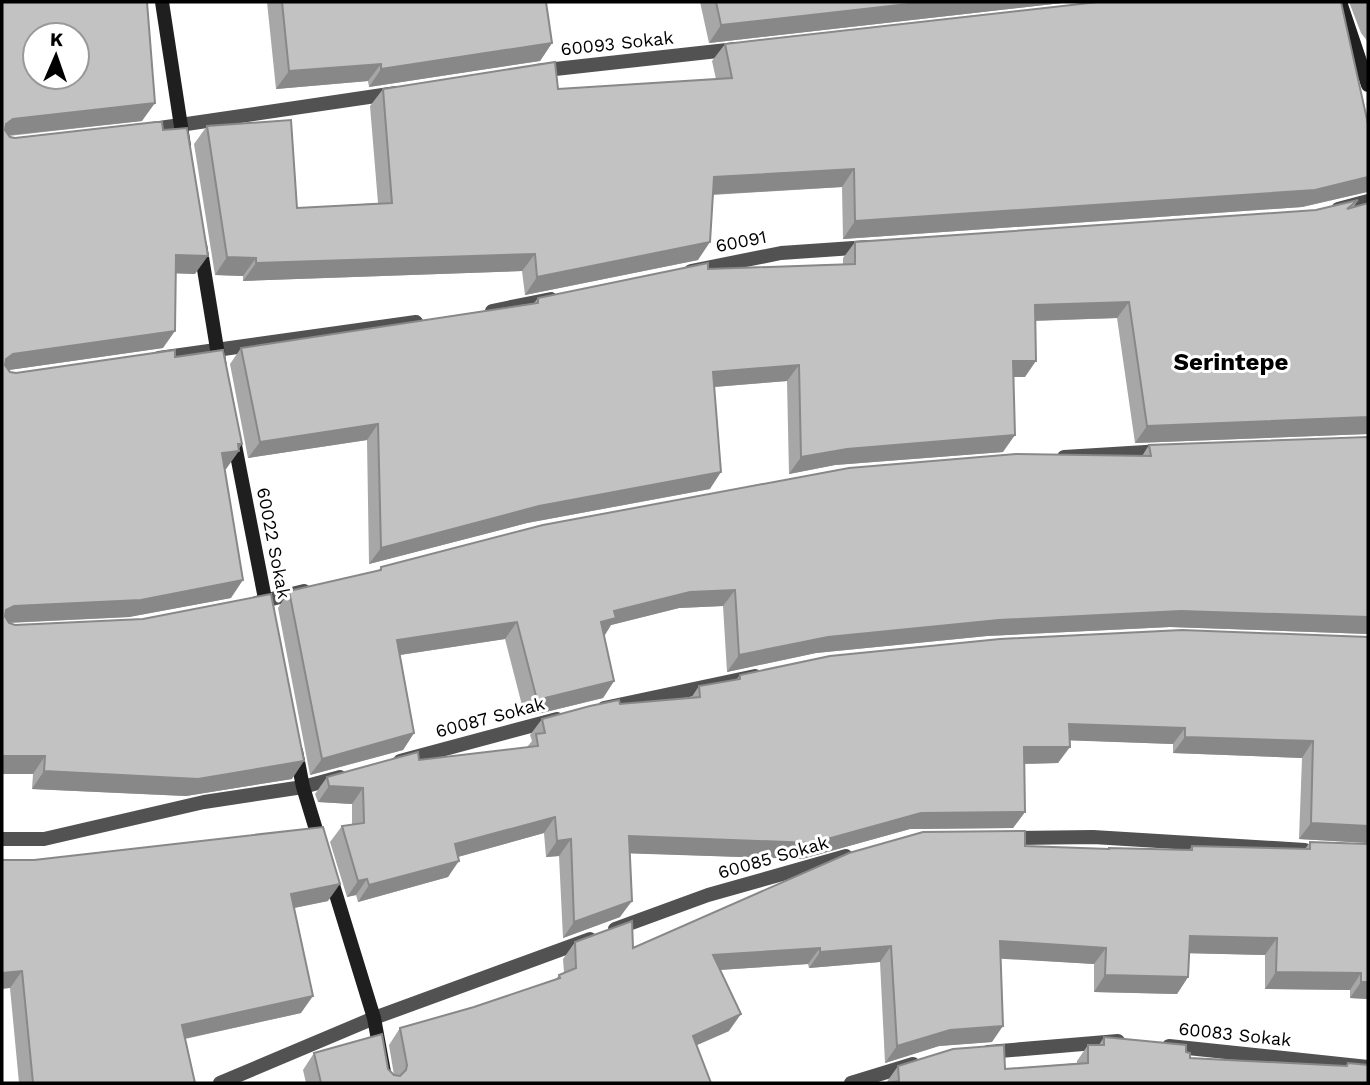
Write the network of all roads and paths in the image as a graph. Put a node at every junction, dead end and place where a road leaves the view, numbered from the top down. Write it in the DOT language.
graph roads {
  1 [pos="162,2"];
  2 [pos="1340,2"];
  3 [pos="757,47"];
  4 [pos="522,73"];
  5 [pos="1368,85"];
  6 [pos="413,90"];
  7 [pos="181,126"];
  8 [pos="126,132"];
  9 [pos="187,166"];
  10 [pos="1368,201"];
  11 [pos="1330,211"];
  12 [pos="198,232"];
  13 [pos="879,246"];
  14 [pos="676,274"];
  15 [pos="572,295"];
  16 [pos="479,313"];
  17 [pos="424,320"];
  18 [pos="217,350"];
  19 [pos="150,360"];
  20 [pos="222,377"];
  21 [pos="230,416"];
  22 [pos="1175,450"];
  23 [pos="1053,457"];
  24 [pos="318,587"];
  25 [pos="266,601"];
  26 [pos="239,607"];
  27 [pos="271,628"];
  28 [pos="763,674"];
  29 [pos="293,734"];
  30 [pos="381,766"];
  31 [pos="355,773"];
  32 [pos="303,787"];
  33 [pos="988,838"];
  34 [pos="2,839"];
  35 [pos="1313,850"];
  36 [pos="856,854"];
  37 [pos="374,1018"];
  38 [pos="968,1054"];
  39 [pos="927,1060"];
  40 [pos="1368,1067"];
  41 [pos="220,1083"];
  42 [pos="386,1083"];
  43 [pos="851,1083"];
  1 -- 7 [label="street"];
  2 -- 5 [label="street"];
  3 -- 4 [label="street, 60093 Sokak"];
  6 -- 7 [label="street"];
  7 -- 8 [label="street"];
  7 -- 9 [label="street"];
  10 -- 11 [label="street"];
  12 -- 18 [label="street"];
  13 -- 14 [label="street, 60091"];
  15 -- 16 [label="street"];
  17 -- 18 [label="street"];
  18 -- 19 [label="street"];
  18 -- 20 [label="street"];
  21 -- 25 [label="street, 60022 Sokak"];
  22 -- 23 [label="street"];
  24 -- 25 [label="street"];
  25 -- 26 [label="street"];
  25 -- 27 [label="street, 60022 Sokak"];
  28 -- 30 [label="street, 60087 Sokak"];
  29 -- 32 [label="street"];
  31 -- 32 [label="street"];
  32 -- 34 [label="street"];
  32 -- 37 [label="street"];
  33 -- 35 [label="street"];
  36 -- 37 [label="street, 60085 Sokak"];
  37 -- 41 [label="street, 60085 Sokak"];
  37 -- 42 [label="street"];
  38 -- 40 [label="street, 60083 Sokak"];
  39 -- 43 [label="street"];
}
